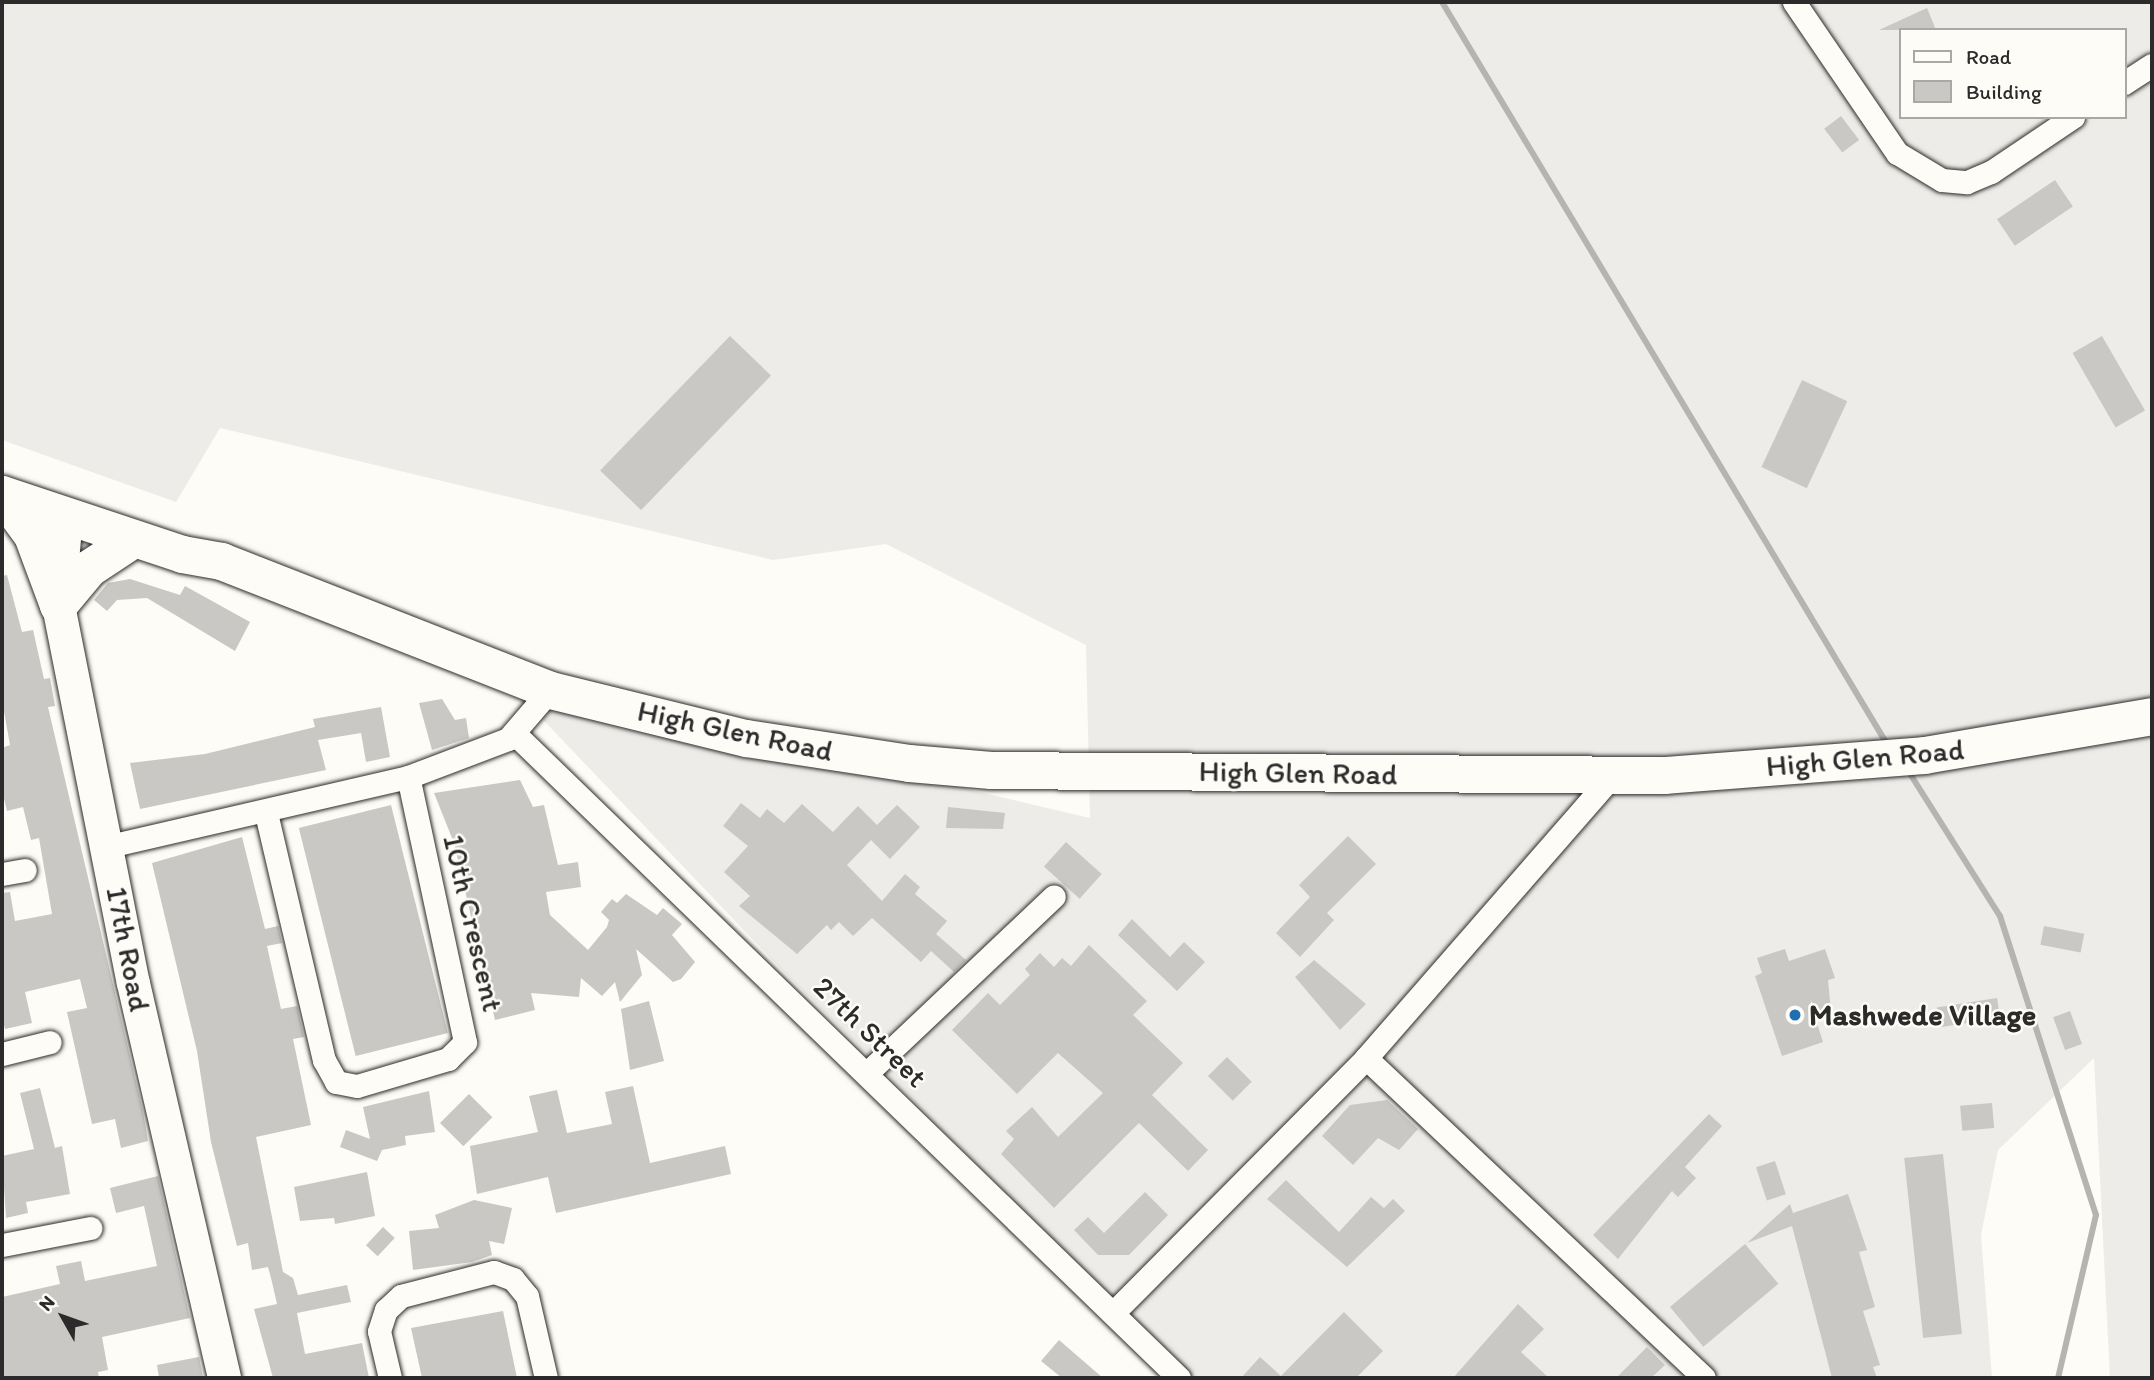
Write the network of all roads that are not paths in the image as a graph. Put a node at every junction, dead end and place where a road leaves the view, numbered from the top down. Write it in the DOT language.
graph roads {
  1 [pos="1794,2"];
  2 [pos="2152,65"];
  3 [pos="2126,82"];
  4 [pos="2070,119"];
  5 [pos="2,494"];
  6 [pos="66,516"];
  7 [pos="133,539"];
  8 [pos="58,605"];
  9 [pos="550,690"];
  10 [pos="2152,716"];
  11 [pos="515,734"];
  12 [pos="1612,776"];
  13 [pos="408,777"];
  14 [pos="266,813"];
  15 [pos="108,846"];
  16 [pos="25,870"];
  17 [pos="2,874"];
  18 [pos="1054,896"];
  19 [pos="50,1042"];
  20 [pos="2,1054"];
  21 [pos="1366,1058"];
  22 [pos="867,1073"];
  23 [pos="90,1228"];
  24 [pos="2,1245"];
  25 [pos="1113,1313"];
  26 [pos="224,1378"];
  27 [pos="390,1378"];
  28 [pos="546,1378"];
  29 [pos="1179,1378"];
  30 [pos="1704,1378"];
  1 -- 4 [label="street"];
  2 -- 3 [label="street"];
  5 -- 6 [label="main road, High Glen Road"];
  5 -- 8 [label="main road"];
  6 -- 7 [label="main road, High Glen Road"];
  6 -- 8 [label="street, 17th Road"];
  7 -- 8 [label="main road"];
  7 -- 9 [label="main road, High Glen Road"];
  8 -- 15 [label="street, 17th Road"];
  9 -- 11 [label="street"];
  9 -- 12 [label="main road, High Glen Road"];
  10 -- 12 [label="main road, High Glen Road"];
  11 -- 13 [label="street"];
  11 -- 22 [label="street, 27th Street"];
  12 -- 21 [label="street"];
  13 -- 14 [label="street"];
  13 -- 14 [label="street, 10th Crescent"];
  14 -- 15 [label="street"];
  15 -- 26 [label="street, 17th Road"];
  16 -- 17 [label="street"];
  18 -- 22 [label="street"];
  19 -- 20 [label="street"];
  21 -- 25 [label="street"];
  21 -- 30 [label="street"];
  22 -- 25 [label="street, 27th Street"];
  23 -- 24 [label="street"];
  25 -- 29 [label="street, 27th Street"];
  27 -- 28 [label="street"];
}
